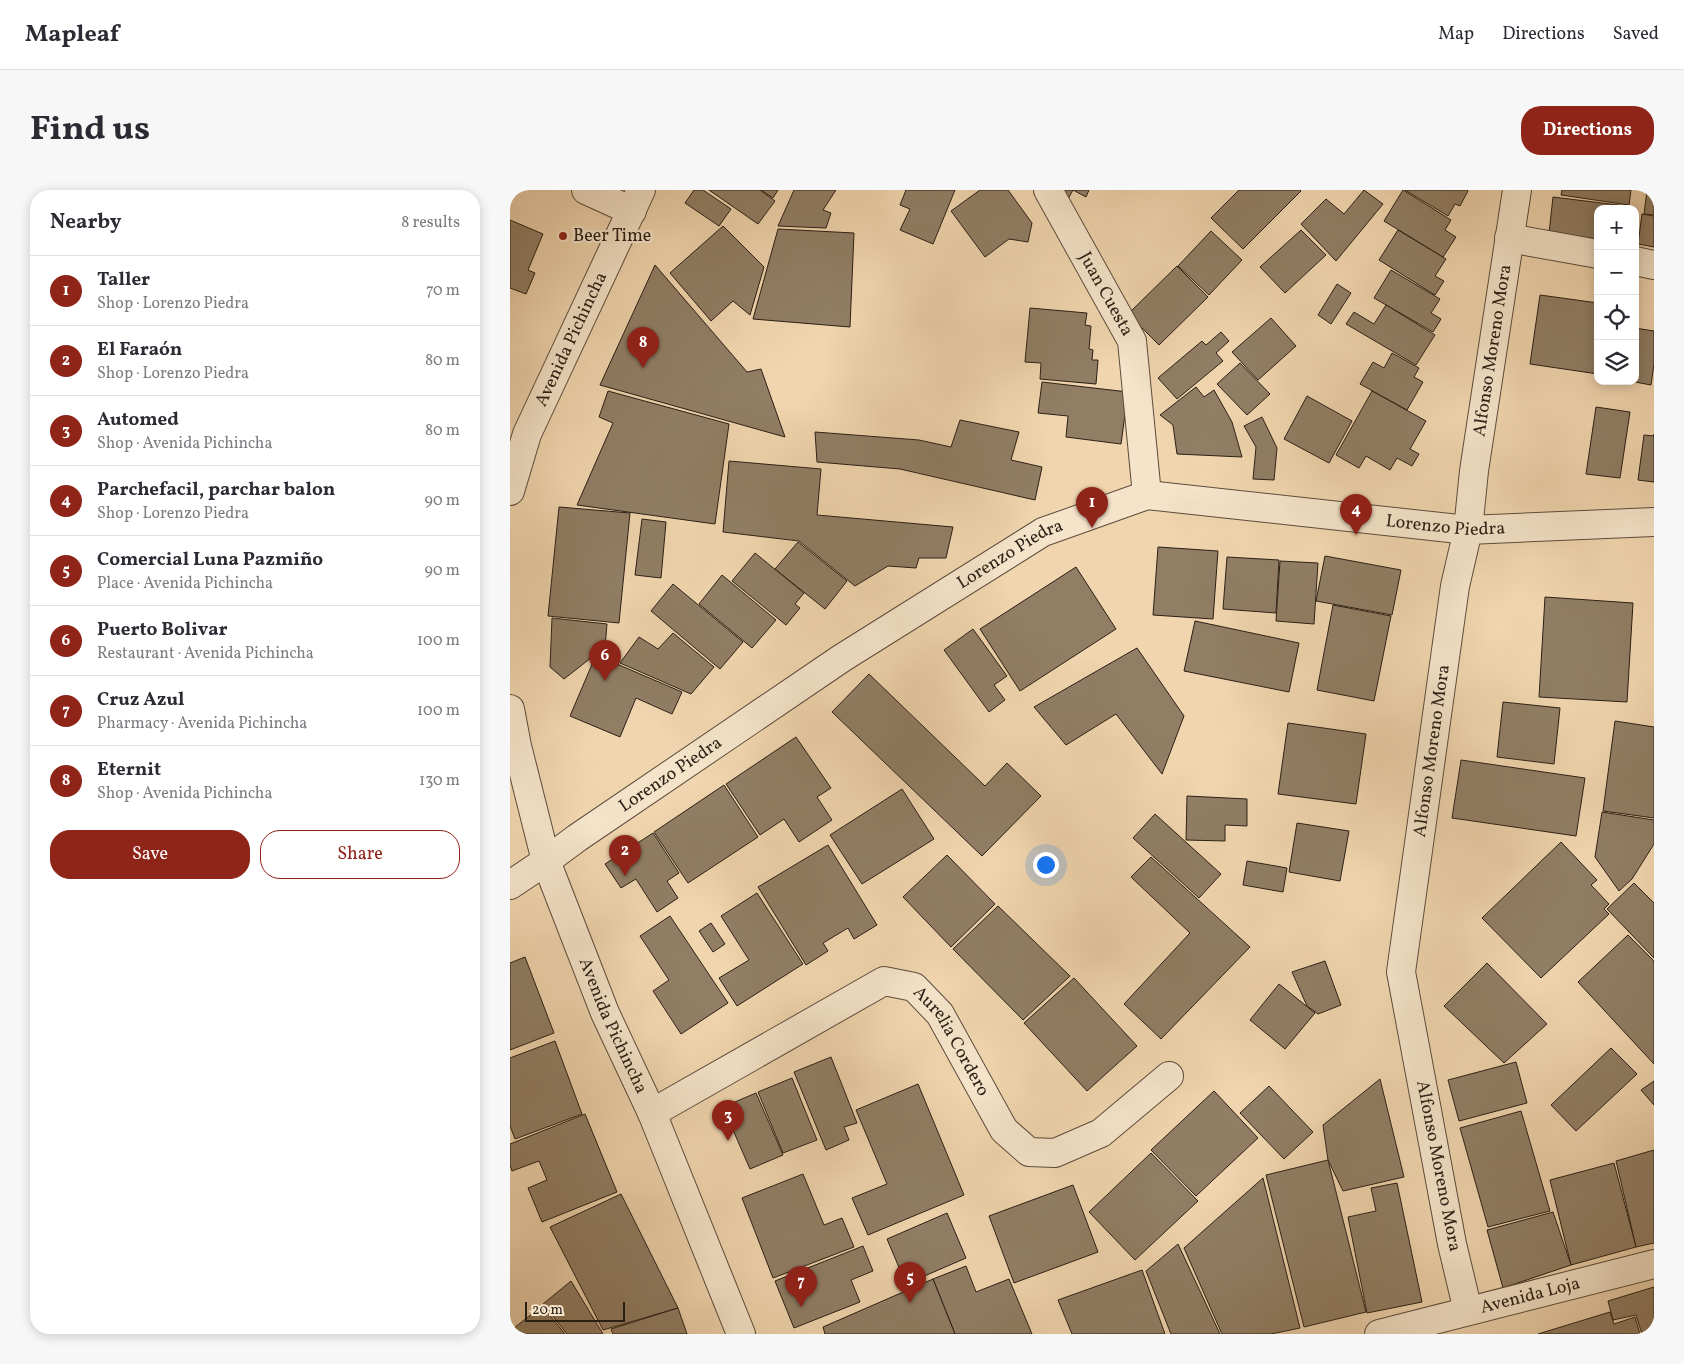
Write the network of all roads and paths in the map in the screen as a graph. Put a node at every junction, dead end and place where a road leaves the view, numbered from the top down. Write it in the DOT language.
graph roads {
  1 [pos="586,190"];
  2 [pos="1048,190"];
  3 [pos="1518,190"];
  4 [pos="637,200"];
  5 [pos="1509,238"];
  6 [pos="1594,253"];
  7 [pos="1639,262"];
  8 [pos="1654,265"];
  9 [pos="510,491"];
  10 [pos="1147,495"];
  11 [pos="1654,522"];
  12 [pos="1468,530"];
  13 [pos="510,709"];
  14 [pos="546,861"];
  15 [pos="510,885"];
  16 [pos="1169,1076"];
  17 [pos="652,1113"];
  18 [pos="1654,1264"];
  19 [pos="1468,1311"];
  20 [pos="741,1334"];
  21 [pos="1379,1334"];
  1 -- 4 [label="street"];
  2 -- 10 [label="street, Juan Cuesta"];
  3 -- 5 [label="street, Alfonso Moreno Mora"];
  4 -- 9 [label="street, Avenida Pichincha"];
  5 -- 6 [label="street"];
  5 -- 12 [label="street, Alfonso Moreno Mora"];
  7 -- 8 [label="street"];
  10 -- 12 [label="street, Lorenzo Piedra"];
  10 -- 14 [label="street, Lorenzo Piedra"];
  11 -- 12 [label="street, Lorenzo Piedra"];
  12 -- 19 [label="street, Alfonso Moreno Mora"];
  13 -- 14 [label="street, Avenida Pichincha"];
  14 -- 15 [label="street, Lorenzo Piedra"];
  14 -- 17 [label="street, Avenida Pichincha"];
  16 -- 17 [label="street, Aurelia Cordero"];
  17 -- 20 [label="street, Avenida Pichincha"];
  18 -- 19 [label="street, Avenida Loja"];
  19 -- 21 [label="street, Avenida Loja"];
}
